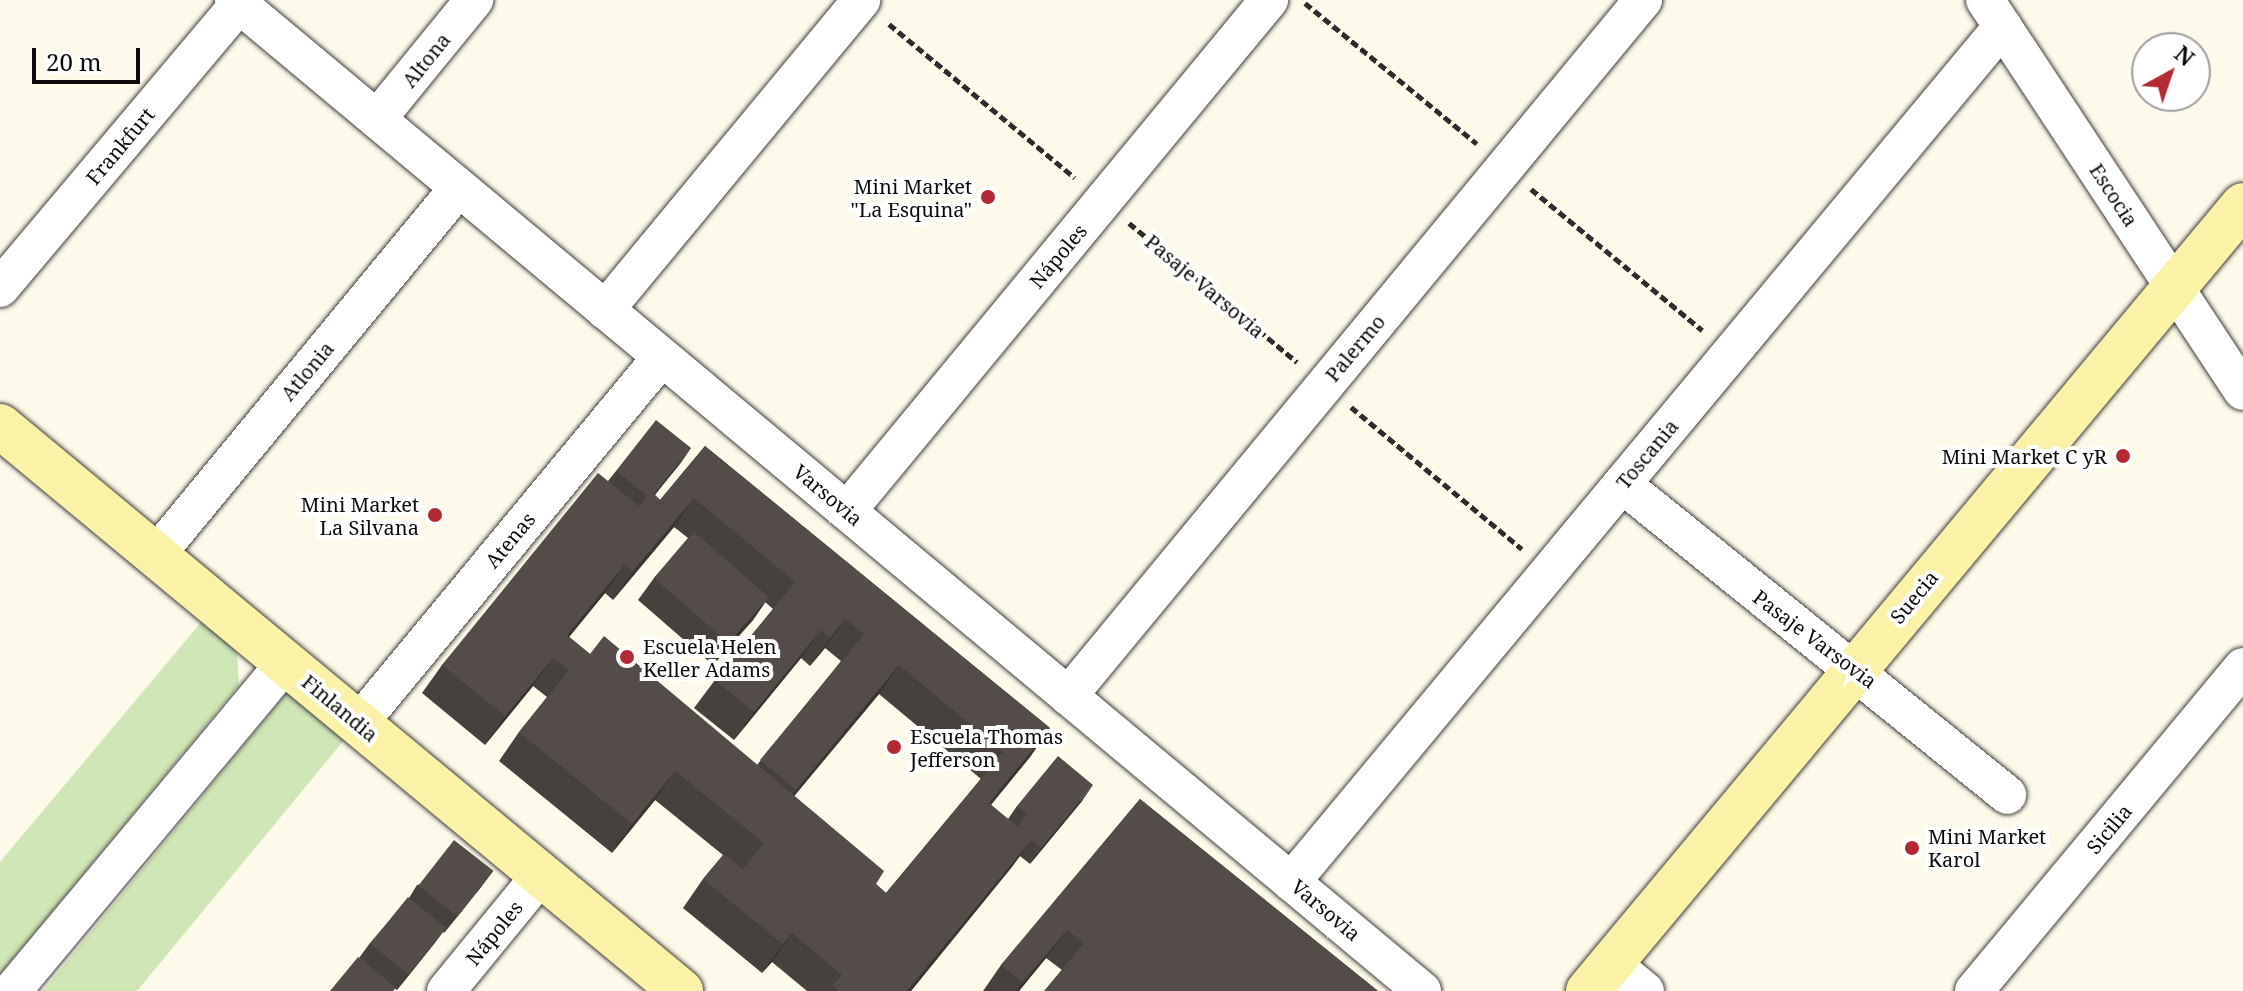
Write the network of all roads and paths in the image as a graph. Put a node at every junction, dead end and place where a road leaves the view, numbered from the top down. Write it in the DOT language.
graph roads {
  1 [pos="474,0"];
  2 [pos="1269,0"];
  3 [pos="1643,0"];
  4 [pos="237,2"];
  5 [pos="1990,7"];
  6 [pos="873,10"];
  7 [pos="377,119"];
  8 [pos="459,188"];
  9 [pos="1103,201"];
  10 [pos="2243,205"];
  11 [pos="2173,284"];
  12 [pos="0,288"];
  13 [pos="605,310"];
  14 [pos="662,357"];
  15 [pos="1324,385"];
  16 [pos="2243,391"];
  17 [pos="6,443"];
  18 [pos="1622,484"];
  19 [pos="847,511"];
  20 [pos="156,555"];
  21 [pos="1549,572"];
  22 [pos="285,663"];
  23 [pos="2243,667"];
  24 [pos="1854,670"];
  25 [pos="1068,696"];
  26 [pos="359,723"];
  27 [pos="2007,795"];
  28 [pos="541,875"];
  29 [pos="1291,882"];
  30 [pos="1599,977"];
  31 [pos="12,991"];
  32 [pos="446,991"];
  33 [pos="681,991"];
  34 [pos="1422,991"];
  35 [pos="1645,991"];
  36 [pos="1974,991"];
  1 -- 7 [label="street, Altona"];
  2 -- 9 [label="street, Nápoles"];
  3 -- 15 [label="street, Palermo"];
  4 -- 7 [label="street, Varsovia"];
  4 -- 12 [label="street, Frankfurt"];
  5 -- 11 [label="street, Escocia"];
  5 -- 18 [label="street, Toscania"];
  6 -- 9 [label="path, Pasaje Varsovia"];
  6 -- 13 [label="street"];
  7 -- 8 [label="street, Varsovia"];
  8 -- 13 [label="street, Varsovia"];
  8 -- 20 [label="street, Atlonia"];
  9 -- 15 [label="path, Pasaje Varsovia"];
  9 -- 19 [label="street, Nápoles"];
  10 -- 11 [label="street, Suecia"];
  11 -- 16 [label="street, Escocia"];
  11 -- 24 [label="street, Suecia"];
  13 -- 14 [label="street, Varsovia"];
  14 -- 19 [label="street, Varsovia"];
  14 -- 26 [label="street, Atenas"];
  15 -- 21 [label="path, Pasaje Varsovia"];
  15 -- 25 [label="street, Palermo"];
  17 -- 20 [label="street, Finlandia"];
  18 -- 21 [label="street, Toscania"];
  18 -- 24 [label="street, Pasaje Varsovia"];
  19 -- 25 [label="street, Varsovia"];
  20 -- 22 [label="street, Finlandia"];
  21 -- 29 [label="street, Toscania"];
  22 -- 26 [label="street, Finlandia"];
  22 -- 31 [label="street"];
  23 -- 36 [label="street, Sicilia"];
  24 -- 27 [label="street, Pasaje Varsovia"];
  24 -- 30 [label="street, Suecia"];
  25 -- 29 [label="street, Varsovia"];
  26 -- 28 [label="street, Finlandia"];
  28 -- 32 [label="street, Nápoles"];
  28 -- 33 [label="street, Finlandia"];
  29 -- 34 [label="street, Varsovia"];
  30 -- 35 [label="street"];
}
